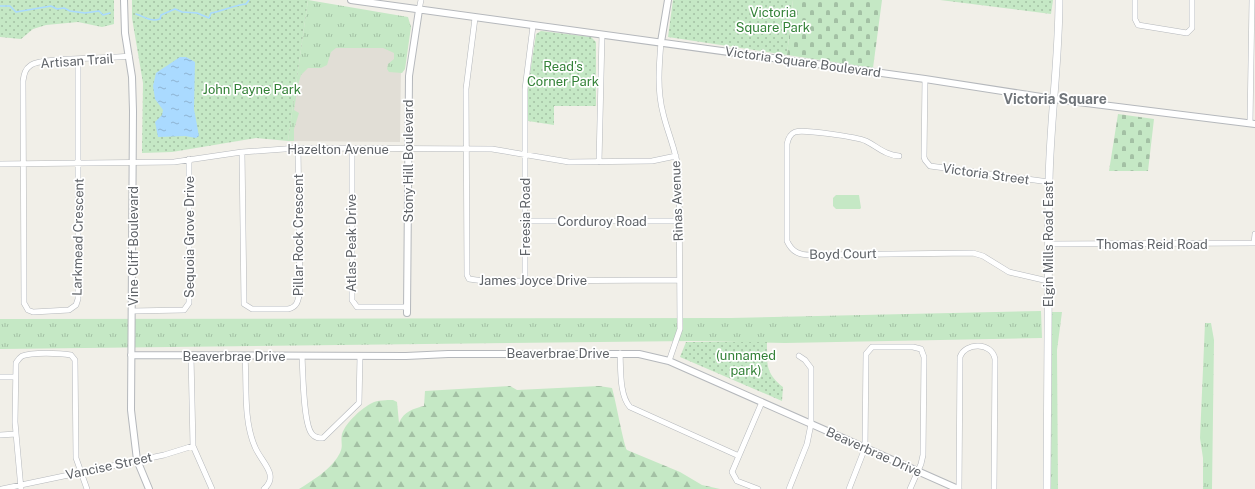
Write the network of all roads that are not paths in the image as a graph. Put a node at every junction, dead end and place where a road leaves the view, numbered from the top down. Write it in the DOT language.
graph roads {
  1 [pos="124,0"];
  2 [pos="351,0"];
  3 [pos="421,0"];
  4 [pos="668,0"];
  5 [pos="1059,0"];
  6 [pos="1135,0"];
  7 [pos="1192,0"];
  8 [pos="1252,0"];
  9 [pos="419,10"];
  10 [pos="475,18"];
  11 [pos="533,26"];
  12 [pos="602,35"];
  13 [pos="662,42"];
  14 [pos="129,56"];
  15 [pos="78,60"];
  16 [pos="925,79"];
  17 [pos="1054,98"];
  18 [pos="1253,124"];
  19 [pos="298,148"];
  20 [pos="467,149"];
  21 [pos="352,150"];
  22 [pos="409,150"];
  23 [pos="242,152"];
  24 [pos="524,155"];
  25 [pos="676,156"];
  26 [pos="899,156"];
  27 [pos="189,159"];
  28 [pos="599,162"];
  29 [pos="78,163"];
  30 [pos="0,164"];
  31 [pos="23,164"];
  32 [pos="133,164"];
  33 [pos="1049,182"];
  34 [pos="525,221"];
  35 [pos="679,221"];
  36 [pos="1255,234"];
  37 [pos="1255,243"];
  38 [pos="1048,244"];
  39 [pos="525,280"];
  40 [pos="678,280"];
  41 [pos="1048,281"];
  42 [pos="407,310"];
  43 [pos="132,311"];
  44 [pos="620,353"];
  45 [pos="131,355"];
  46 [pos="191,356"];
  47 [pos="245,356"];
  48 [pos="302,356"];
  49 [pos="360,356"];
  50 [pos="798,356"];
  51 [pos="669,361"];
  52 [pos="0,377"];
  53 [pos="15,377"];
  54 [pos="762,402"];
  55 [pos="811,424"];
  56 [pos="16,434"];
  57 [pos="0,435"];
  58 [pos="193,446"];
  59 [pos="866,448"];
  60 [pos="739,456"];
  61 [pos="137,460"];
  62 [pos="918,471"];
  63 [pos="80,473"];
  64 [pos="21,487"];
  65 [pos="2,489"];
  66 [pos="87,489"];
  67 [pos="150,489"];
  68 [pos="212,489"];
  69 [pos="264,489"];
  70 [pos="758,489"];
  71 [pos="789,489"];
  72 [pos="849,489"];
  73 [pos="910,489"];
  74 [pos="959,489"];
  75 [pos="994,489"];
  76 [pos="1047,489"];
  1 -- 14 [label="street, Vine Cliff Boulevard"];
  2 -- 9 [label="street, Victoria Square Boulevard"];
  3 -- 9 [label="street"];
  4 -- 13 [label="street"];
  5 -- 17 [label="main road, Elgin Mills Road East"];
  6 -- 7 [label="street"];
  8 -- 18 [label="street"];
  9 -- 10 [label="street, Victoria Square Boulevard"];
  9 -- 22 [label="street, Stony Hill Boulevard"];
  10 -- 11 [label="street, Victoria Square Boulevard"];
  10 -- 20 [label="street"];
  11 -- 12 [label="street, Victoria Square Boulevard"];
  11 -- 24 [label="street, Freesia Road"];
  12 -- 13 [label="street, Victoria Square Boulevard"];
  12 -- 28 [label="street"];
  13 -- 16 [label="street, Victoria Square Boulevard"];
  13 -- 25 [label="street, Rinas Avenue"];
  14 -- 15 [label="street, Artisan Trail"];
  14 -- 32 [label="street, Vine Cliff Boulevard"];
  15 -- 29 [label="street"];
  15 -- 31 [label="street, Artisan Trail"];
  16 -- 17 [label="street, Victoria Square Boulevard"];
  16 -- 33 [label="street, Victoria Street"];
  17 -- 18 [label="street, Victoria Square Boulevard"];
  17 -- 33 [label="main road, Elgin Mills Road East"];
  19 -- 21 [label="street, Hazelton Avenue"];
  19 -- 23 [label="street, Hazelton Avenue"];
  19 -- 23 [label="street, Pillar Rock Crescent"];
  20 -- 22 [label="street, Hazelton Avenue"];
  20 -- 24 [label="street, Hazelton Avenue"];
  20 -- 39 [label="street, James Joyce Drive"];
  21 -- 22 [label="street, Hazelton Avenue"];
  21 -- 42 [label="street, Atlas Peak Drive"];
  22 -- 42 [label="street, Stony Hill Boulevard"];
  23 -- 27 [label="street, Hazelton Avenue"];
  24 -- 28 [label="street, Hazelton Avenue"];
  24 -- 34 [label="street, Freesia Road"];
  25 -- 28 [label="street, Hazelton Avenue"];
  25 -- 35 [label="street, Rinas Avenue"];
  26 -- 41 [label="street, Boyd Court"];
  27 -- 32 [label="street, Hazelton Avenue"];
  27 -- 43 [label="street, Sequoia Grove Drive"];
  29 -- 31 [label="street, Hazelton Avenue"];
  29 -- 31 [label="street, Larkmead Crescent"];
  29 -- 32 [label="street, Hazelton Avenue"];
  30 -- 31 [label="street, Hazelton Avenue"];
  32 -- 43 [label="street, Vine Cliff Boulevard"];
  33 -- 38 [label="main road, Elgin Mills Road East"];
  34 -- 35 [label="street, Corduroy Road"];
  34 -- 39 [label="street, Freesia Road"];
  35 -- 40 [label="street, Rinas Avenue"];
  36 -- 37 [label="street"];
  37 -- 38 [label="street, Thomas Reid Road"];
  38 -- 41 [label="main road, Elgin Mills Road East"];
  39 -- 40 [label="street, James Joyce Drive"];
  40 -- 51 [label="street, Rinas Avenue"];
  41 -- 76 [label="main road, Elgin Mills Road East"];
  43 -- 45 [label="street, Vine Cliff Boulevard"];
  44 -- 49 [label="street, Beaverbrae Drive"];
  44 -- 51 [label="street, Beaverbrae Drive"];
  44 -- 60 [label="street"];
  45 -- 46 [label="street, Beaverbrae Drive"];
  45 -- 61 [label="street, Vine Cliff Boulevard"];
  46 -- 47 [label="street, Beaverbrae Drive"];
  46 -- 58 [label="street"];
  47 -- 48 [label="street, Beaverbrae Drive"];
  47 -- 69 [label="street"];
  48 -- 49 [label="street, Beaverbrae Drive"];
  48 -- 49 [label="street"];
  50 -- 55 [label="street"];
  51 -- 54 [label="street, Beaverbrae Drive"];
  52 -- 53 [label="street"];
  53 -- 56 [label="street"];
  53 -- 63 [label="street"];
  54 -- 55 [label="street, Beaverbrae Drive"];
  54 -- 60 [label="street"];
  55 -- 59 [label="street, Beaverbrae Drive"];
  55 -- 71 [label="street"];
  56 -- 57 [label="street"];
  56 -- 64 [label="street"];
  58 -- 61 [label="street, Vancise Street"];
  58 -- 68 [label="street"];
  59 -- 62 [label="street, Beaverbrae Drive"];
  59 -- 62 [label="street"];
  59 -- 72 [label="street"];
  60 -- 70 [label="street"];
  61 -- 63 [label="street, Vancise Street"];
  61 -- 67 [label="street, Vine Cliff Boulevard"];
  62 -- 73 [label="street"];
  62 -- 74 [label="street, Beaverbrae Drive"];
  63 -- 64 [label="street, Vancise Street"];
  63 -- 66 [label="street"];
  64 -- 65 [label="street, Vancise Street"];
  74 -- 75 [label="street"];
}
